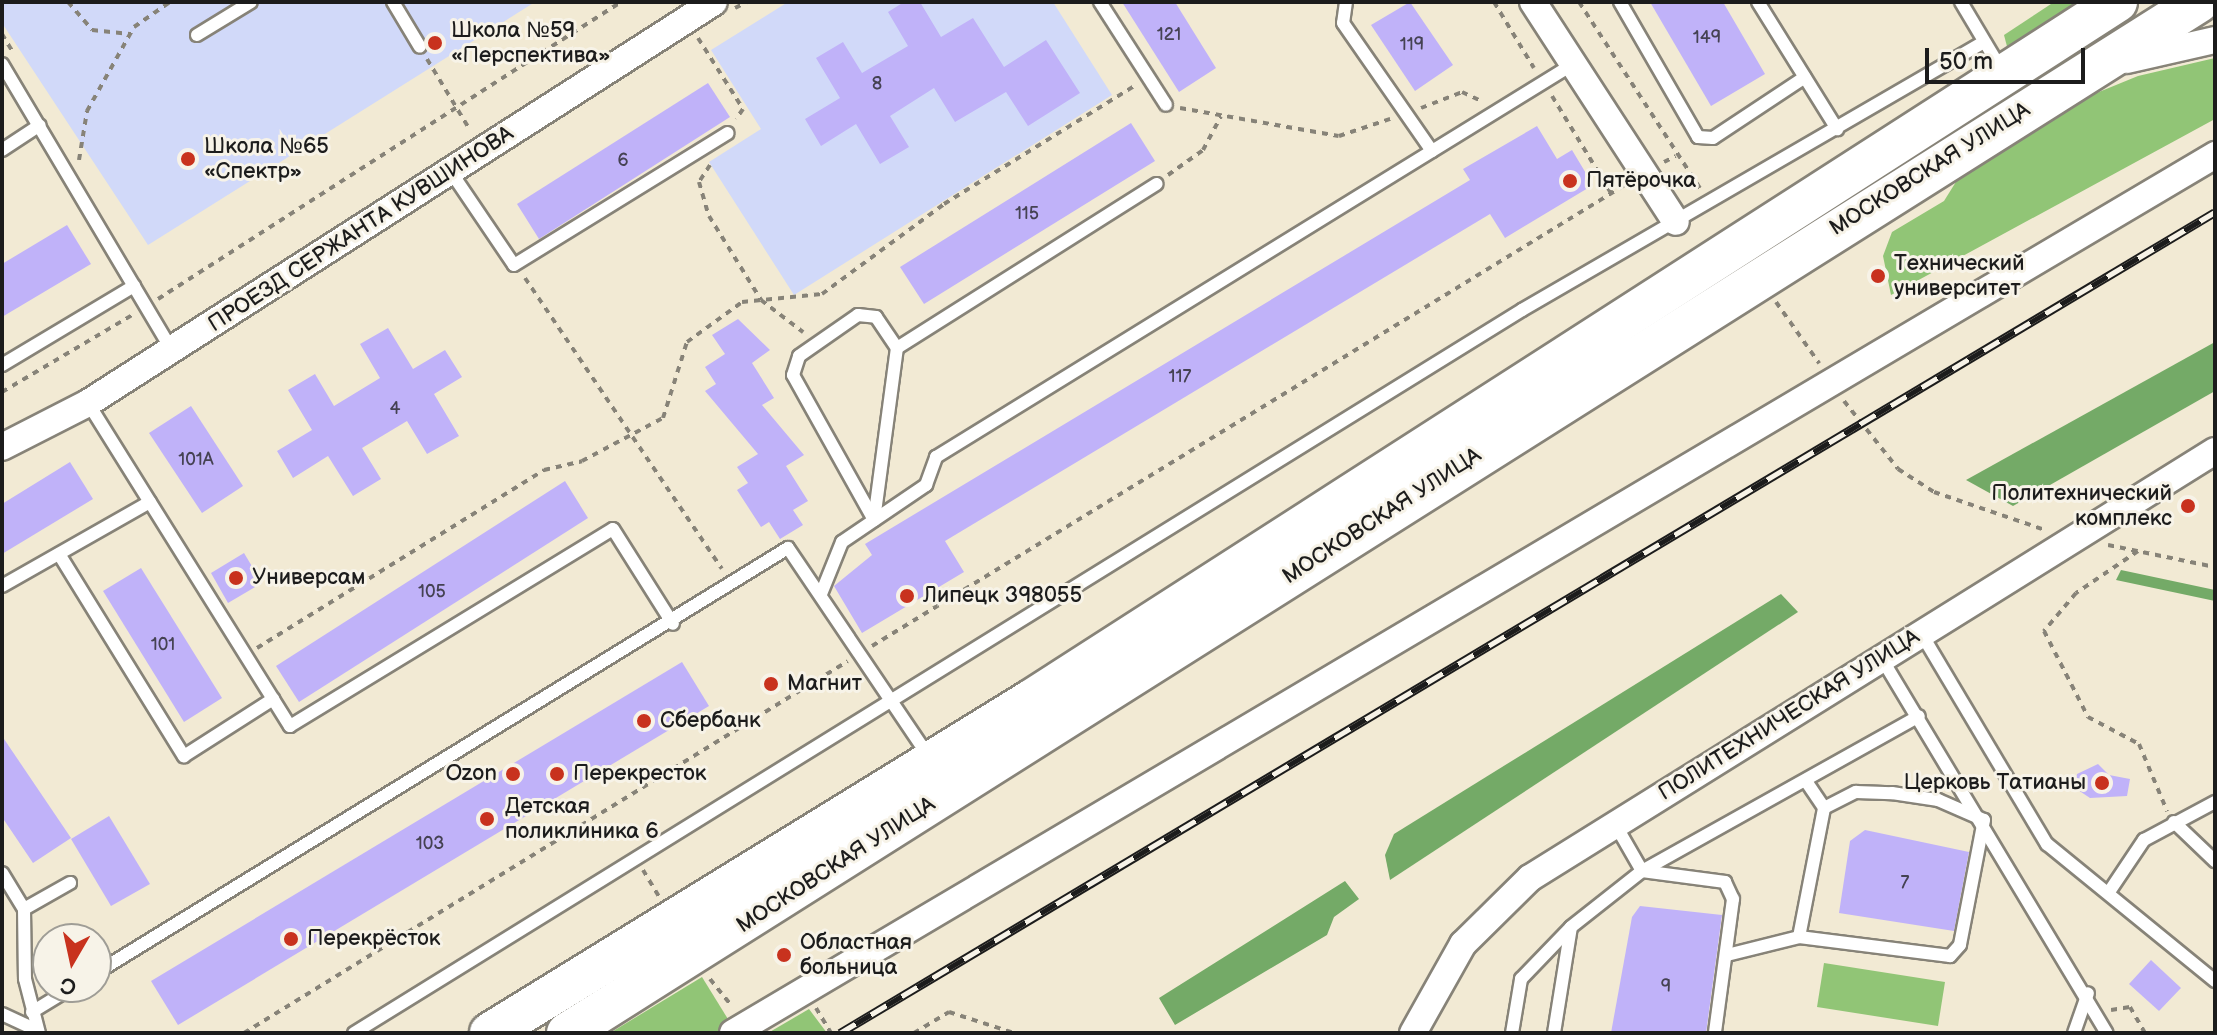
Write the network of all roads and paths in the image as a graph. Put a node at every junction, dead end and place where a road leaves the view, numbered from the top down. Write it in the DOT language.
graph roads {
  1 [pos="68,2"];
  2 [pos="170,2"];
  3 [pos="251,2"];
  4 [pos="393,2"];
  5 [pos="621,2"];
  6 [pos="714,2"];
  7 [pos="1100,2"];
  8 [pos="1346,2"];
  9 [pos="1533,2"];
  10 [pos="1579,2"];
  11 [pos="1620,2"];
  12 [pos="1758,2"];
  13 [pos="1961,2"];
  14 [pos="2117,2"];
  15 [pos="2199,2"];
  16 [pos="693,30"];
  17 [pos="130,34"];
  18 [pos="197,35"];
  19 [pos="2215,40"];
  20 [pos="1984,42"];
  21 [pos="420,47"];
  22 [pos="2,64"];
  23 [pos="1573,64"];
  24 [pos="2078,75"];
  25 [pos="2004,76"];
  26 [pos="1148,77"];
  27 [pos="1805,77"];
  28 [pos="1166,105"];
  29 [pos="456,108"];
  30 [pos="1501,109"];
  31 [pos="1407,115"];
  32 [pos="1221,116"];
  33 [pos="40,125"];
  34 [pos="1837,129"];
  35 [pos="728,133"];
  36 [pos="2,150"];
  37 [pos="1432,151"];
  38 [pos="482,152"];
  39 [pos="2215,155"];
  40 [pos="1676,156"];
  41 [pos="79,160"];
  42 [pos="451,172"];
  43 [pos="1644,173"];
  44 [pos="1156,184"];
  45 [pos="1710,203"];
  46 [pos="1676,222"];
  47 [pos="521,261"];
  48 [pos="1759,277"];
  49 [pos="134,286"];
  50 [pos="761,300"];
  51 [pos="146,306"];
  52 [pos="817,344"];
  53 [pos="897,348"];
  54 [pos="172,350"];
  55 [pos="2,365"];
  56 [pos="1830,379"];
  57 [pos="2,392"];
  58 [pos="88,403"];
  59 [pos="629,435"];
  60 [pos="2,447"];
  61 [pos="2215,451"];
  62 [pos="150,502"];
  63 [pos="874,520"];
  64 [pos="2071,537"];
  65 [pos="2138,551"];
  66 [pos="59,554"];
  67 [pos="2215,567"];
  68 [pos="732,584"];
  69 [pos="2,586"];
  70 [pos="821,594"];
  71 [pos="673,624"];
  72 [pos="1921,633"];
  73 [pos="862,652"];
  74 [pos="245,655"];
  75 [pos="1881,658"];
  76 [pos="273,699"];
  77 [pos="896,701"];
  78 [pos="1919,716"];
  79 [pos="931,760"];
  80 [pos="1806,781"];
  81 [pos="2215,802"];
  82 [pos="1824,808"];
  83 [pos="1984,820"];
  84 [pos="2174,822"];
  85 [pos="1615,824"];
  86 [pos="2215,861"];
  87 [pos="1642,871"];
  88 [pos="2,873"];
  89 [pos="70,883"];
  90 [pos="2109,892"];
  91 [pos="24,909"];
  92 [pos="1571,927"];
  93 [pos="1799,937"];
  94 [pos="1727,955"];
  95 [pos="112,963"];
  96 [pos="2215,981"];
  97 [pos="2088,993"];
  98 [pos="47,1003"];
  99 [pos="32,1012"];
  100 [pos="2097,1012"];
  101 [pos="2,1014"];
  102 [pos="36,1032"];
  103 [pos="358,1032"];
  104 [pos="244,1033"];
  105 [pos="490,1033"];
  106 [pos="567,1033"];
  107 [pos="733,1033"];
  108 [pos="914,1033"];
  109 [pos="1014,1033"];
  110 [pos="1413,1033"];
  111 [pos="1512,1033"];
  112 [pos="1554,1033"];
  113 [pos="1715,1033"];
  114 [pos="2074,1033"];
  115 [pos="2107,1033"];
  116 [pos="2145,1033"];
  1 -- 17 [label="path"];
  2 -- 17 [label="path"];
  3 -- 18 [label="lane"];
  4 -- 21 [label="lane"];
  5 -- 29 [label="path"];
  6 -- 38 [label="street, ПРОЕЗД СЕРЖАНТА КУВШИНОВА"];
  7 -- 26 [label="lane"];
  8 -- 31 [label="lane"];
  9 -- 23 [label="street"];
  10 -- 40 [label="path"];
  11 -- 27 [label="lane"];
  12 -- 27 [label="lane"];
  13 -- 20 [label="lane"];
  14 -- 25 [label="main road, МОСКОВСКАЯ УЛИЦА"];
  15 -- 24 [label="main road, МОСКОВСКАЯ УЛИЦА"];
  16 -- 35 [label="path"];
  17 -- 41 [label="path"];
  19 -- 24 [label="street"];
  20 -- 25 [label="lane"];
  20 -- 34 [label="lane"];
  21 -- 29 [label="path"];
  22 -- 33 [label="lane"];
  23 -- 30 [label="lane"];
  23 -- 43 [label="street"];
  24 -- 48 [label="main road, МОСКОВСКАЯ УЛИЦА"];
  25 -- 79 [label="main road, МОСКОВСКАЯ УЛИЦА"];
  26 -- 28 [label="lane"];
  26 -- 50 [label="path"];
  27 -- 34 [label="lane"];
  28 -- 32 [label="path"];
  29 -- 38 [label="path"];
  29 -- 51 [label="path"];
  30 -- 31 [label="path"];
  30 -- 37 [label="lane"];
  31 -- 32 [label="path"];
  31 -- 37 [label="lane"];
  32 -- 44 [label="path"];
  33 -- 36 [label="lane"];
  33 -- 49 [label="lane"];
  34 -- 45 [label="lane"];
  35 -- 47 [label="lane"];
  35 -- 50 [label="path"];
  37 -- 63 [label="lane"];
  38 -- 42 [label="street, ПРОЕЗД СЕРЖАНТА КУВШИНОВА"];
  39 -- 56 [label="street"];
  40 -- 43 [label="path"];
  40 -- 45 [label="path"];
  42 -- 47 [label="lane"];
  42 -- 54 [label="street, ПРОЕЗД СЕРЖАНТА КУВШИНОВА"];
  43 -- 46 [label="street"];
  43 -- 73 [label="path"];
  44 -- 53 [label="lane"];
  45 -- 46 [label="lane"];
  46 -- 77 [label="lane"];
  47 -- 59 [label="path"];
  48 -- 56 [label="path"];
  48 -- 106 [label="main road, МОСКОВСКАЯ УЛИЦА"];
  49 -- 51 [label="lane"];
  49 -- 55 [label="lane"];
  50 -- 52 [label="path"];
  50 -- 59 [label="path"];
  51 -- 54 [label="lane"];
  51 -- 57 [label="path"];
  52 -- 53 [label="lane"];
  52 -- 63 [label="lane"];
  53 -- 63 [label="lane"];
  54 -- 58 [label="street, ПРОЕЗД СЕРЖАНТА КУВШИНОВА"];
  56 -- 64 [label="path"];
  56 -- 107 [label="street"];
  58 -- 60 [label="street, ПРОЕЗД СЕРЖАНТА КУВШИНОВА"];
  58 -- 62 [label="lane"];
  59 -- 68 [label="path"];
  59 -- 74 [label="path"];
  61 -- 64 [label="street, ПОЛИТЕХНИЧЕСКАЯ УЛИЦА"];
  62 -- 66 [label="lane"];
  62 -- 74 [label="lane"];
  63 -- 70 [label="lane"];
  64 -- 65 [label="path"];
  64 -- 72 [label="street, ПОЛИТЕХНИЧЕСКАЯ УЛИЦА"];
  65 -- 67 [label="path"];
  65 -- 84 [label="path"];
  66 -- 69 [label="lane"];
  66 -- 76 [label="lane"];
  68 -- 70 [label="lane"];
  68 -- 71 [label="lane"];
  70 -- 73 [label="lane"];
  71 -- 76 [label="lane"];
  71 -- 95 [label="lane"];
  72 -- 75 [label="street, ПОЛИТЕХНИЧЕСКАЯ УЛИЦА"];
  72 -- 90 [label="lane"];
  73 -- 77 [label="lane"];
  73 -- 104 [label="path"];
  74 -- 76 [label="lane"];
  75 -- 78 [label="lane"];
  75 -- 85 [label="street, ПОЛИТЕХНИЧЕСКАЯ УЛИЦА"];
  77 -- 79 [label="lane"];
  77 -- 103 [label="lane"];
  78 -- 80 [label="lane"];
  78 -- 83 [label="lane"];
  79 -- 105 [label="main road, МОСКОВСКАЯ УЛИЦА"];
  80 -- 82 [label="lane"];
  80 -- 87 [label="lane"];
  81 -- 84 [label="lane"];
  82 -- 83 [label="lane"];
  82 -- 93 [label="lane"];
  83 -- 93 [label="lane"];
  83 -- 97 [label="lane"];
  84 -- 86 [label="lane"];
  84 -- 90 [label="lane"];
  85 -- 87 [label="lane"];
  85 -- 110 [label="street, ПОЛИТЕХНИЧЕСКАЯ УЛИЦА"];
  87 -- 92 [label="lane"];
  87 -- 94 [label="lane"];
  88 -- 91 [label="lane"];
  89 -- 91 [label="lane"];
  90 -- 96 [label="lane"];
  91 -- 99 [label="lane"];
  92 -- 111 [label="lane"];
  92 -- 112 [label="lane"];
  93 -- 94 [label="lane"];
  94 -- 113 [label="lane"];
  97 -- 100 [label="lane"];
  97 -- 114 [label="lane"];
  98 -- 99 [label="lane"];
  99 -- 102 [label="lane"];
  100 -- 115 [label="lane"];
  100 -- 116 [label="path"];
  101 -- 102 [label="lane"];
  108 -- 109 [label="path"];
}
